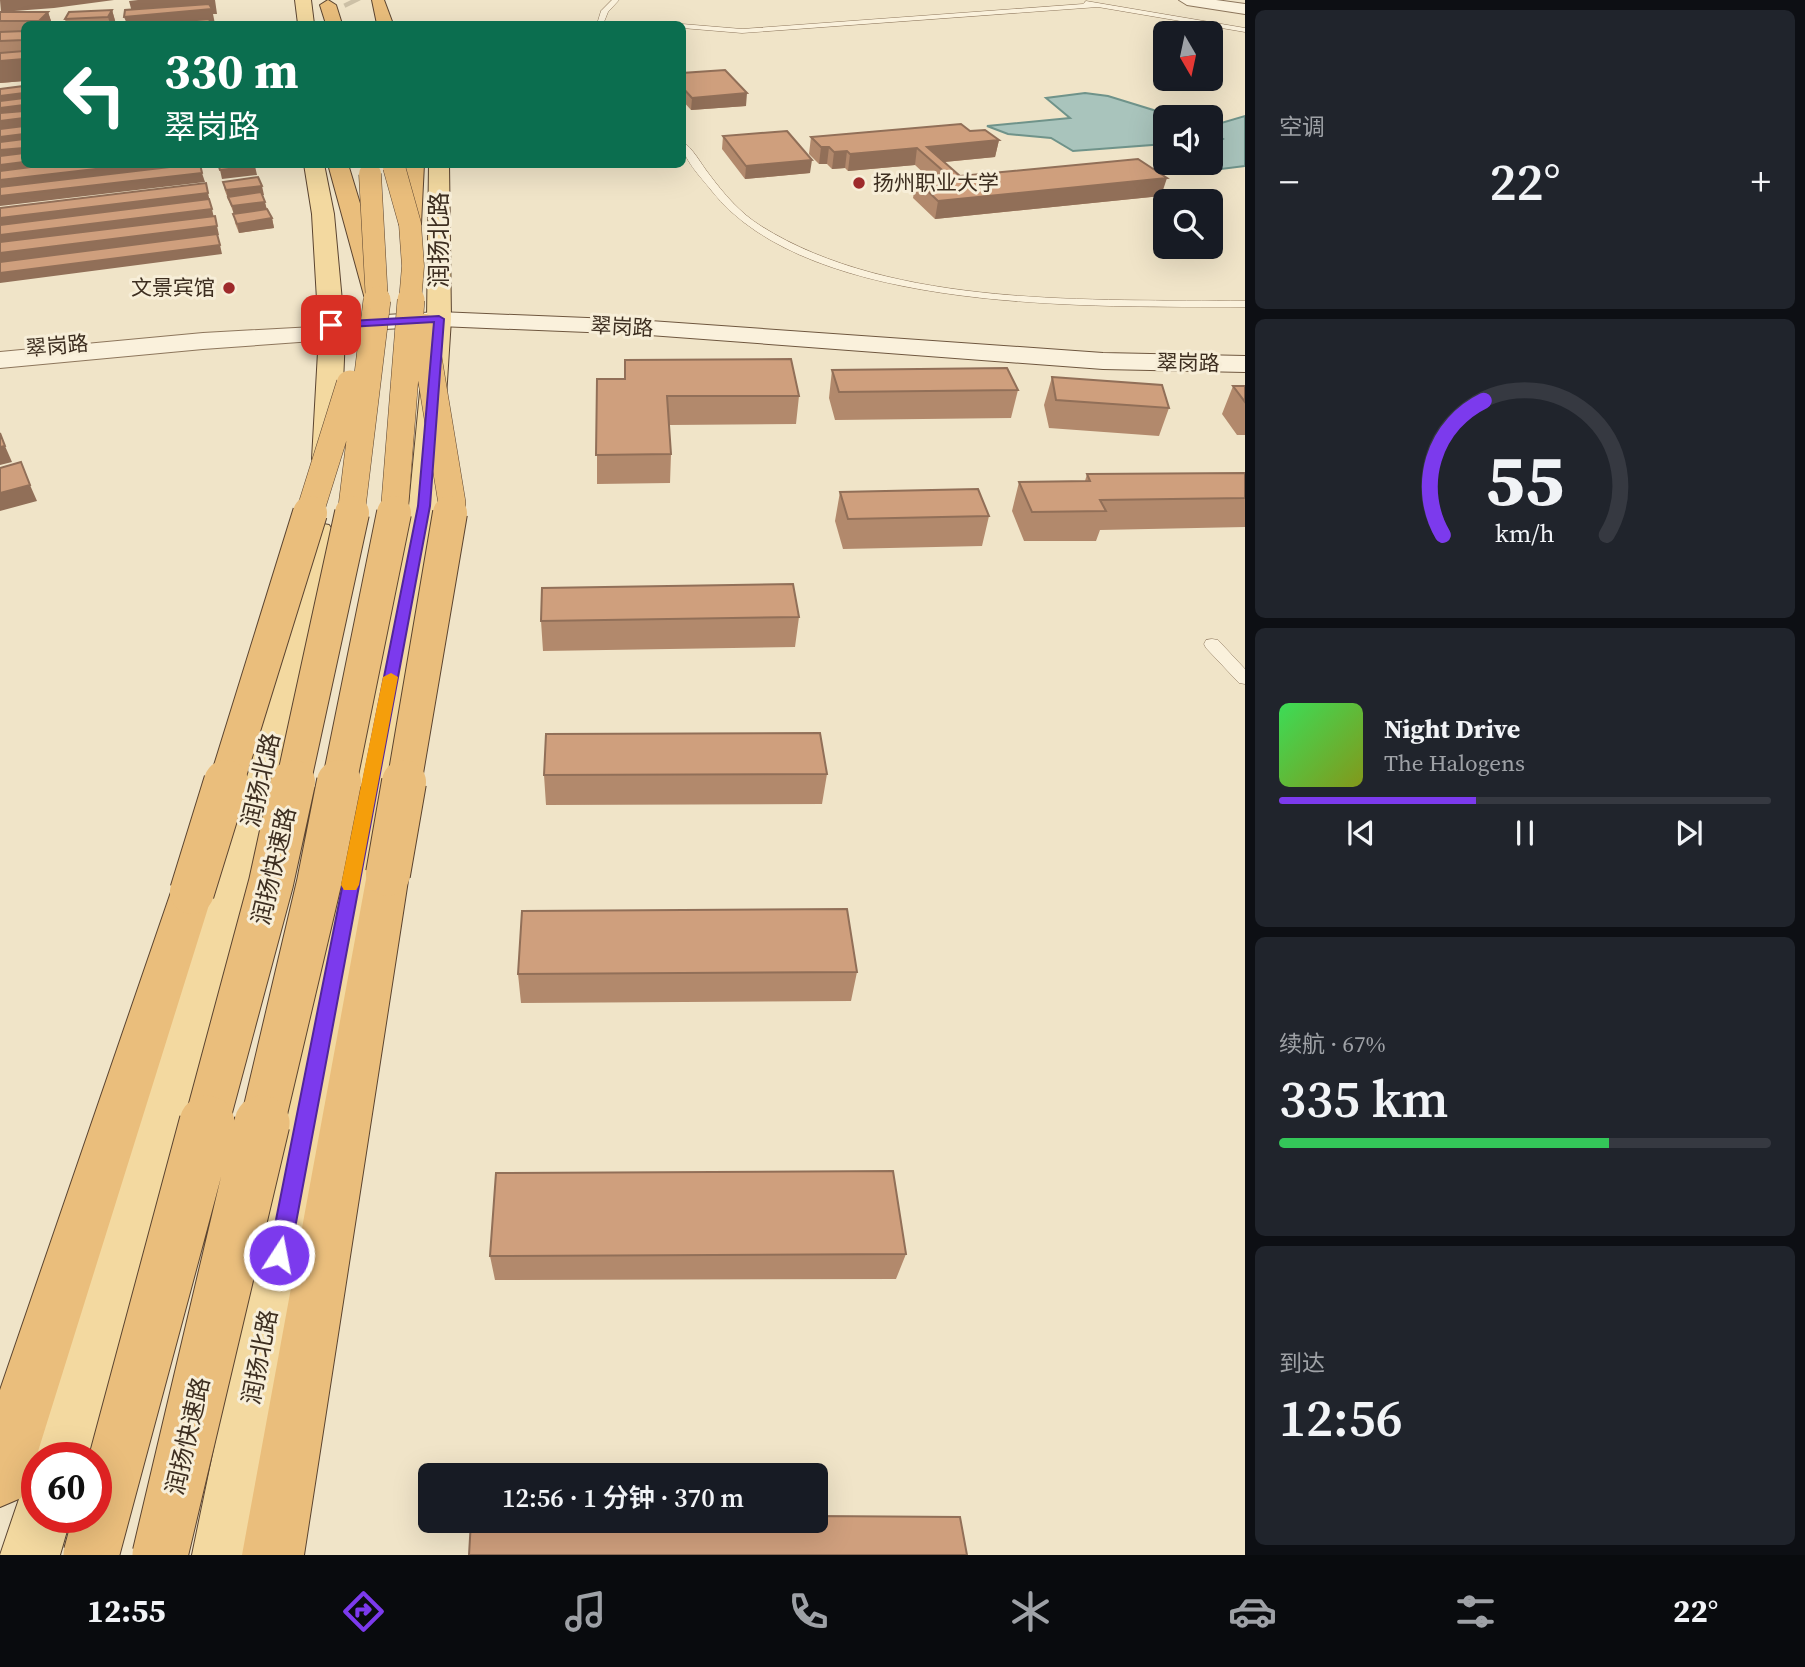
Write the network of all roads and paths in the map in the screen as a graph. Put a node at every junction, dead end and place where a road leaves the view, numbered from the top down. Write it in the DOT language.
graph roads {
  1 [pos="303,0"];
  2 [pos="616,0"];
  3 [pos="1074,0"];
  4 [pos="1187,0"];
  5 [pos="1208,0"];
  6 [pos="377,1"];
  7 [pos="328,5"];
  8 [pos="1098,5"];
  9 [pos="1245,7"];
  10 [pos="306,21"];
  11 [pos="333,21"];
  12 [pos="387,21"];
  13 [pos="601,21"];
  14 [pos="686,26"];
  15 [pos="1245,30"];
  16 [pos="686,149"];
  17 [pos="378,168"];
  18 [pos="379,168"];
  19 [pos="380,168"];
  20 [pos="380,168"];
  21 [pos="413,266"];
  22 [pos="377,299"];
  23 [pos="1245,304"];
  24 [pos="438,326"];
  25 [pos="332,329"];
  26 [pos="0,351"];
  27 [pos="0,360"];
  28 [pos="1245,364"];
  29 [pos="1245,374"];
  30 [pos="1212,644"];
  31 [pos="1245,679"];
  32 [pos="64,1442"];
  33 [pos="0,1477"];
  34 [pos="36,1533"];
  35 [pos="29,1555"];
  36 [pos="91,1555"];
  37 [pos="160,1555"];
  38 [pos="223,1555"];
  39 [pos="273,1555"];
  1 -- 10 [label="main road"];
  2 -- 13 [label="lane"];
  3 -- 8 [label="lane"];
  4 -- 9 [label="main road"];
  5 -- 9 [label="main road"];
  6 -- 12 [label="highway"];
  7 -- 11 [label="highway"];
  8 -- 14 [label="lane"];
  8 -- 15 [label="lane"];
  16 -- 23 [label="lane"];
  17 -- 25 [label="main road, 润扬北路"];
  18 -- 22 [label="highway, 润扬快速路, bridge"];
  19 -- 21 [label="highway, 润扬快速路, bridge"];
  20 -- 24 [label="main road, 润扬北路"];
  21 -- 37 [label="highway, 润扬快速路, bridge"];
  21 -- 39 [label="highway, bridge"];
  22 -- 33 [label="highway, bridge"];
  22 -- 36 [label="highway, 润扬快速路, bridge"];
  24 -- 25 [label="main road, 翠岗路"];
  24 -- 28 [label="main road, 翠岗路"];
  24 -- 29 [label="main road, 翠岗路"];
  24 -- 38 [label="main road, 润扬北路"];
  25 -- 26 [label="main road, 翠岗路"];
  25 -- 27 [label="main road, 翠岗路"];
  25 -- 32 [label="main road, 润扬北路"];
  30 -- 31 [label="lane"];
  34 -- 35 [label="main road"];
}
